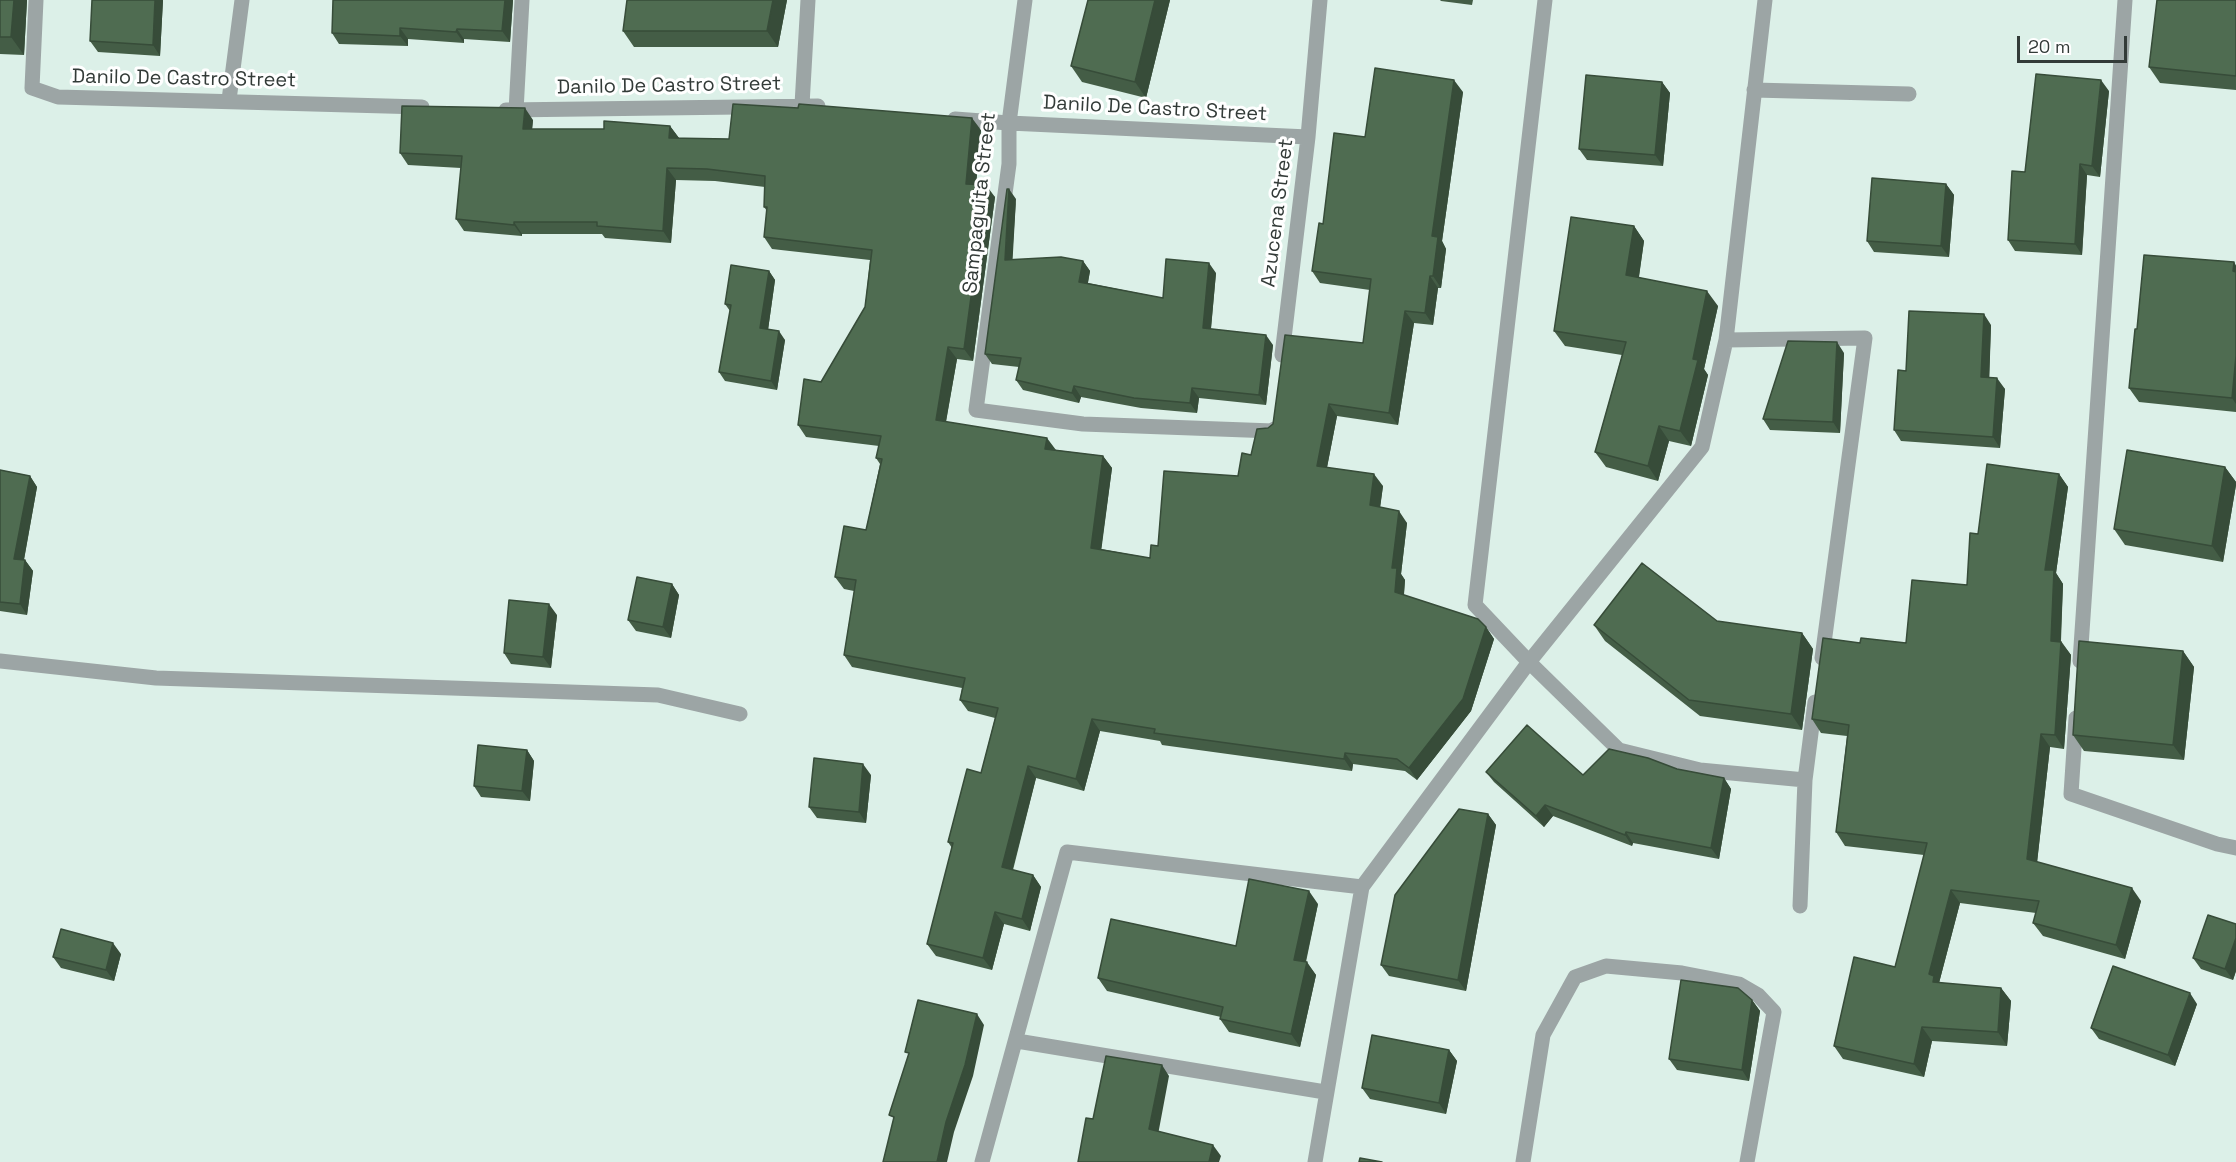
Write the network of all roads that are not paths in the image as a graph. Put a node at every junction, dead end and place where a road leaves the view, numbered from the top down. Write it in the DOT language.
graph roads {
  1 [pos="36,0"];
  2 [pos="242,0"];
  3 [pos="522,0"];
  4 [pos="808,0"];
  5 [pos="1025,0"];
  6 [pos="1320,0"];
  7 [pos="1545,0"];
  8 [pos="1765,0"];
  9 [pos="2125,0"];
  10 [pos="1754,90"];
  11 [pos="1909,94"];
  12 [pos="229,100"];
  13 [pos="802,105"];
  14 [pos="432,108"];
  15 [pos="837,108"];
  16 [pos="492,110"];
  17 [pos="516,111"];
  18 [pos="940,117"];
  19 [pos="1009,123"];
  20 [pos="1308,137"];
  21 [pos="1726,340"];
  22 [pos="1280,372"];
  23 [pos="1276,408"];
  24 [pos="0,661"];
  25 [pos="1529,662"];
  26 [pos="2079,675"];
  27 [pos="2077,699"];
  28 [pos="740,714"];
  29 [pos="1805,780"];
  30 [pos="2236,848"];
  31 [pos="1362,887"];
  32 [pos="1800,906"];
  33 [pos="1017,1041"];
  34 [pos="1325,1092"];
  35 [pos="982,1162"];
  36 [pos="1315,1162"];
  37 [pos="1523,1162"];
  38 [pos="1747,1162"];
  1 -- 12 [label="street, Danilo De Castro Street"];
  2 -- 12 [label="street"];
  3 -- 17 [label="street"];
  4 -- 13 [label="street"];
  5 -- 19 [label="street, Sampaguita Street"];
  6 -- 20 [label="street, Azucena Street"];
  7 -- 25 [label="street"];
  8 -- 10 [label="street"];
  9 -- 26 [label="street"];
  10 -- 11 [label="street"];
  10 -- 21 [label="street"];
  12 -- 14 [label="street, Danilo De Castro Street"];
  13 -- 15 [label="street, Danilo De Castro Street"];
  13 -- 17 [label="street, Danilo De Castro Street"];
  16 -- 17 [label="street, Danilo De Castro Street"];
  18 -- 19 [label="street, Danilo De Castro Street"];
  19 -- 20 [label="street, Danilo De Castro Street"];
  19 -- 23 [label="street, Sampaguita Street"];
  20 -- 22 [label="street, Azucena Street"];
  21 -- 25 [label="street"];
  21 -- 29 [label="street"];
  24 -- 28 [label="street"];
  25 -- 29 [label="street"];
  25 -- 31 [label="street"];
  27 -- 30 [label="street"];
  29 -- 32 [label="street"];
  31 -- 33 [label="street"];
  31 -- 34 [label="street"];
  33 -- 34 [label="street"];
  33 -- 35 [label="street"];
  34 -- 36 [label="street"];
  37 -- 38 [label="street"];
}
